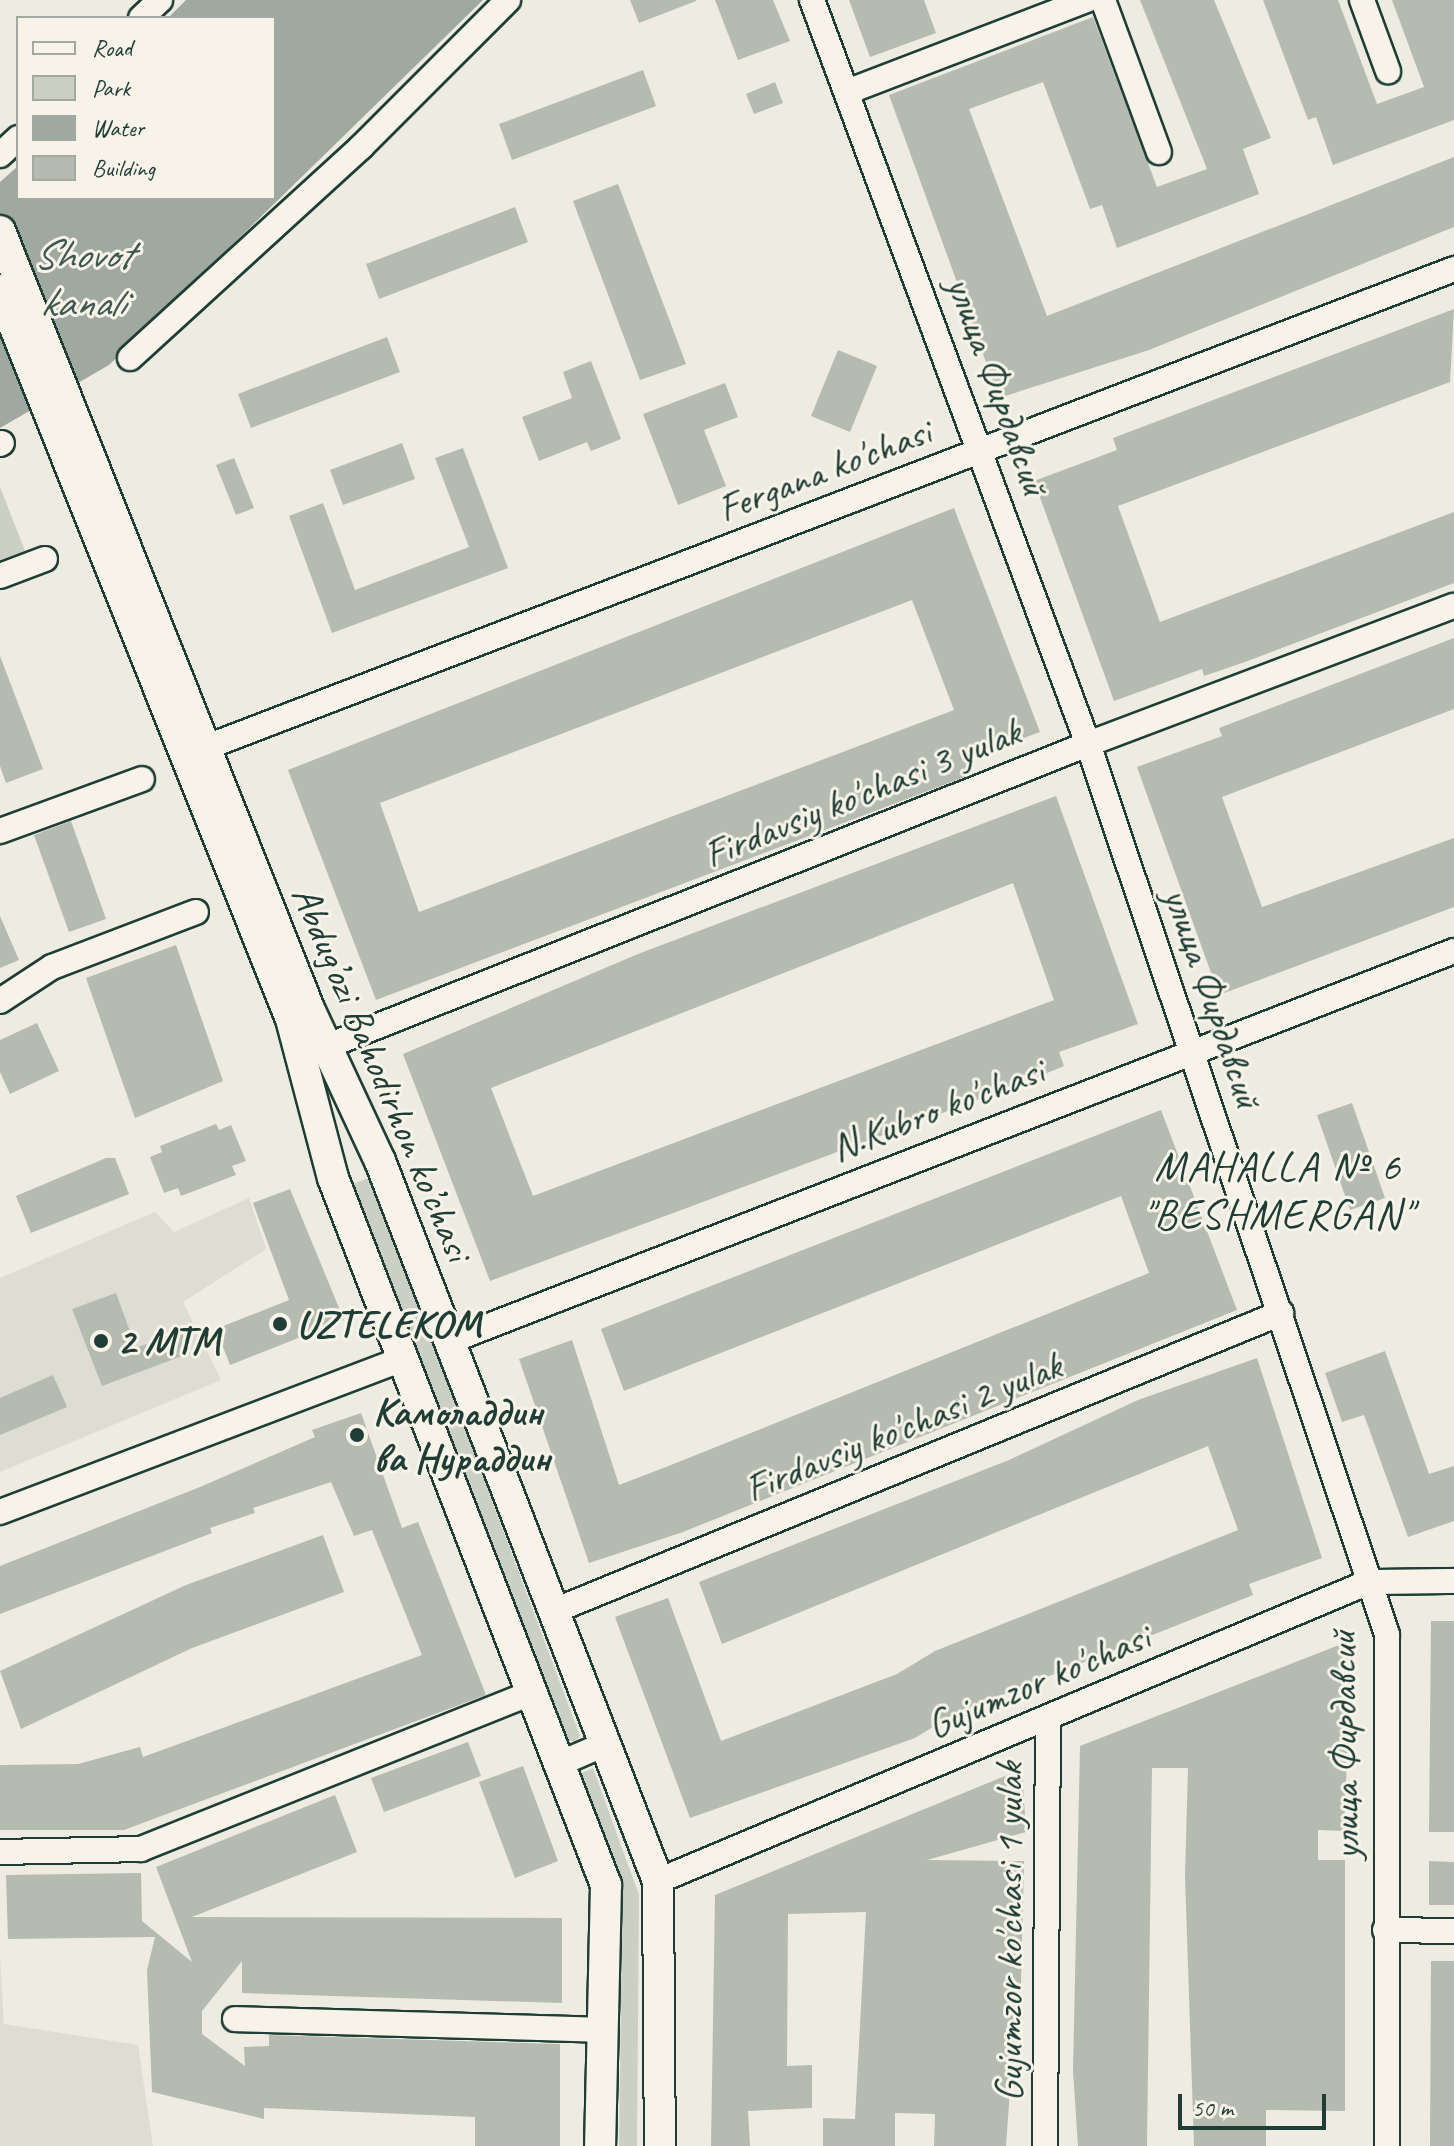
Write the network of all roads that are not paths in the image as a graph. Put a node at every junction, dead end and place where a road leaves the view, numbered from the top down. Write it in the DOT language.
graph roads {
  1 [pos="160,0"];
  2 [pos="508,0"];
  3 [pos="812,0"];
  4 [pos="1087,0"];
  5 [pos="1103,0"];
  6 [pos="1362,0"];
  7 [pos="143,16"];
  8 [pos="1388,71"];
  9 [pos="847,92"];
  10 [pos="16,140"];
  11 [pos="1159,152"];
  12 [pos="0,155"];
  13 [pos="0,231"];
  14 [pos="1454,269"];
  15 [pos="0,290"];
  16 [pos="130,358"];
  17 [pos="982,450"];
  18 [pos="45,559"];
  19 [pos="119,563"];
  20 [pos="0,576"];
  21 [pos="1454,606"];
  22 [pos="220,742"];
  23 [pos="1088,744"];
  24 [pos="142,779"];
  25 [pos="0,831"];
  26 [pos="196,912"];
  27 [pos="1454,951"];
  28 [pos="0,1001"];
  29 [pos="1191,1051"];
  30 [pos="314,1052"];
  31 [pos="1281,1313"];
  32 [pos="450,1341"];
  33 [pos="402,1359"];
  34 [pos="0,1512"];
  35 [pos="1454,1581"];
  36 [pos="1369,1582"];
  37 [pos="554,1611"];
  38 [pos="531,1693"];
  39 [pos="1048,1719"];
  40 [pos="605,1744"];
  41 [pos="559,1764"];
  42 [pos="0,1852"];
  43 [pos="658,1881"];
  44 [pos="1385,1930"];
  45 [pos="1454,1931"];
  46 [pos="235,2019"];
  47 [pos="604,2030"];
  48 [pos="600,2146"];
  49 [pos="660,2146"];
  50 [pos="1045,2146"];
  51 [pos="1387,2146"];
  1 -- 7 [label="street"];
  2 -- 16 [label="street"];
  3 -- 9 [label="street, улица Фирдавсий"];
  4 -- 9 [label="street"];
  5 -- 11 [label="street"];
  6 -- 8 [label="street"];
  9 -- 17 [label="street, улица Фирдавсий"];
  10 -- 12 [label="street"];
  13 -- 19 [label="main road, Abdug’ozi Bahodirhon ko’chasi"];
  14 -- 17 [label="street, Fergana ko'chasi"];
  15 -- 19 [label="main road, Abdug’ozi Bahodirhon ko’chasi"];
  17 -- 22 [label="street, Fergana ko'chasi"];
  17 -- 23 [label="street, улица Фирдавсий"];
  18 -- 20 [label="street"];
  19 -- 30 [label="main road, Abdug’ozi Bahodirhon ko’chasi"];
  21 -- 23 [label="street, Firdavsiy ko'chasi 3 yulak"];
  23 -- 29 [label="street, улица Фирдавсий"];
  23 -- 30 [label="street, Firdavsiy ko'chasi 3 yulak"];
  24 -- 25 [label="street"];
  26 -- 28 [label="street"];
  27 -- 29 [label="street, N.Kubro ko'chasi"];
  29 -- 31 [label="street, улица Фирдавсий"];
  29 -- 32 [label="street, N.Kubro ko'chasi"];
  30 -- 32 [label="main road, Abdug’ozi Bahodirhon ko’chasi"];
  30 -- 33 [label="main road, Abdug’ozi Bahodirhon ko’chasi"];
  31 -- 36 [label="street, улица Фирдавсий"];
  31 -- 37 [label="street, Firdavsiy ko'chasi 2 yulak"];
  32 -- 37 [label="main road, Abdug’ozi Bahodirhon ko’chasi"];
  33 -- 34 [label="street"];
  33 -- 38 [label="main road, Abdug’ozi Bahodirhon ko’chasi"];
  35 -- 36 [label="street, Gujumzor ko'chasi"];
  36 -- 39 [label="street, Gujumzor ko'chasi"];
  36 -- 44 [label="street, улица Фирдавсий"];
  37 -- 40 [label="main road, Abdug’ozi Bahodirhon ko’chasi"];
  38 -- 41 [label="main road, Abdug’ozi Bahodirhon ko’chasi"];
  38 -- 42 [label="street"];
  39 -- 43 [label="street, Gujumzor ko'chasi"];
  39 -- 50 [label="street, Gujumzor ko'chasi 1 yulak"];
  40 -- 41 [label="street"];
  40 -- 43 [label="main road, Abdug’ozi Bahodirhon ko’chasi"];
  41 -- 47 [label="main road, Abdug’ozi Bahodirhon ko’chasi"];
  43 -- 49 [label="main road, Abdug’ozi Bahodirhon ko’chasi"];
  44 -- 45 [label="street"];
  44 -- 51 [label="street, улица Фирдавсий"];
  46 -- 47 [label="street"];
  47 -- 48 [label="main road, Abdug’ozi Bahodirhon ko’chasi"];
}
